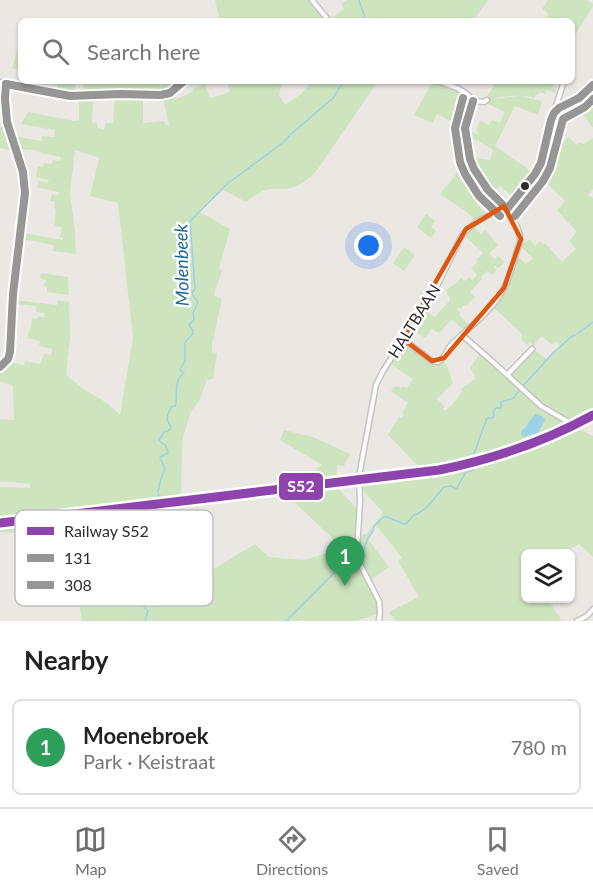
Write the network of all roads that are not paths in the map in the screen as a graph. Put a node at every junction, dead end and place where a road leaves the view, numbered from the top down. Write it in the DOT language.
graph roads {
  1 [pos="312,0"];
  2 [pos="327,18"];
  3 [pos="0,82"];
  4 [pos="6,84"];
  5 [pos="180,84"];
  6 [pos="445,84"];
  7 [pos="563,84"];
  8 [pos="593,85"];
  9 [pos="487,100"];
  10 [pos="473,101"];
  11 [pos="558,102"];
  12 [pos="571,103"];
  13 [pos="554,113"];
  14 [pos="506,207"];
  15 [pos="462,335"];
  16 [pos="403,339"];
  17 [pos="531,349"];
  18 [pos="0,367"];
  19 [pos="507,375"];
  20 [pos="572,424"];
  21 [pos="593,609"];
  22 [pos="379,621"];
  23 [pos="577,621"];
  1 -- 2 [label="street"];
  3 -- 4 [label="street"];
  4 -- 5 [label="street"];
  4 -- 18 [label="street"];
  6 -- 10 [label="street"];
  7 -- 11 [label="street"];
  8 -- 12 [label="street"];
  9 -- 10 [label="street"];
  10 -- 14 [label="street"];
  11 -- 12 [label="street"];
  11 -- 13 [label="street"];
  12 -- 13 [label="street"];
  13 -- 14 [label="street"];
  14 -- 15 [label="street"];
  14 -- 16 [label="street, HALTBAAN"];
  15 -- 16 [label="street"];
  15 -- 19 [label="street"];
  16 -- 22 [label="street, HALTBAAN"];
  17 -- 19 [label="street"];
  19 -- 20 [label="street"];
  21 -- 23 [label="street"];
}
